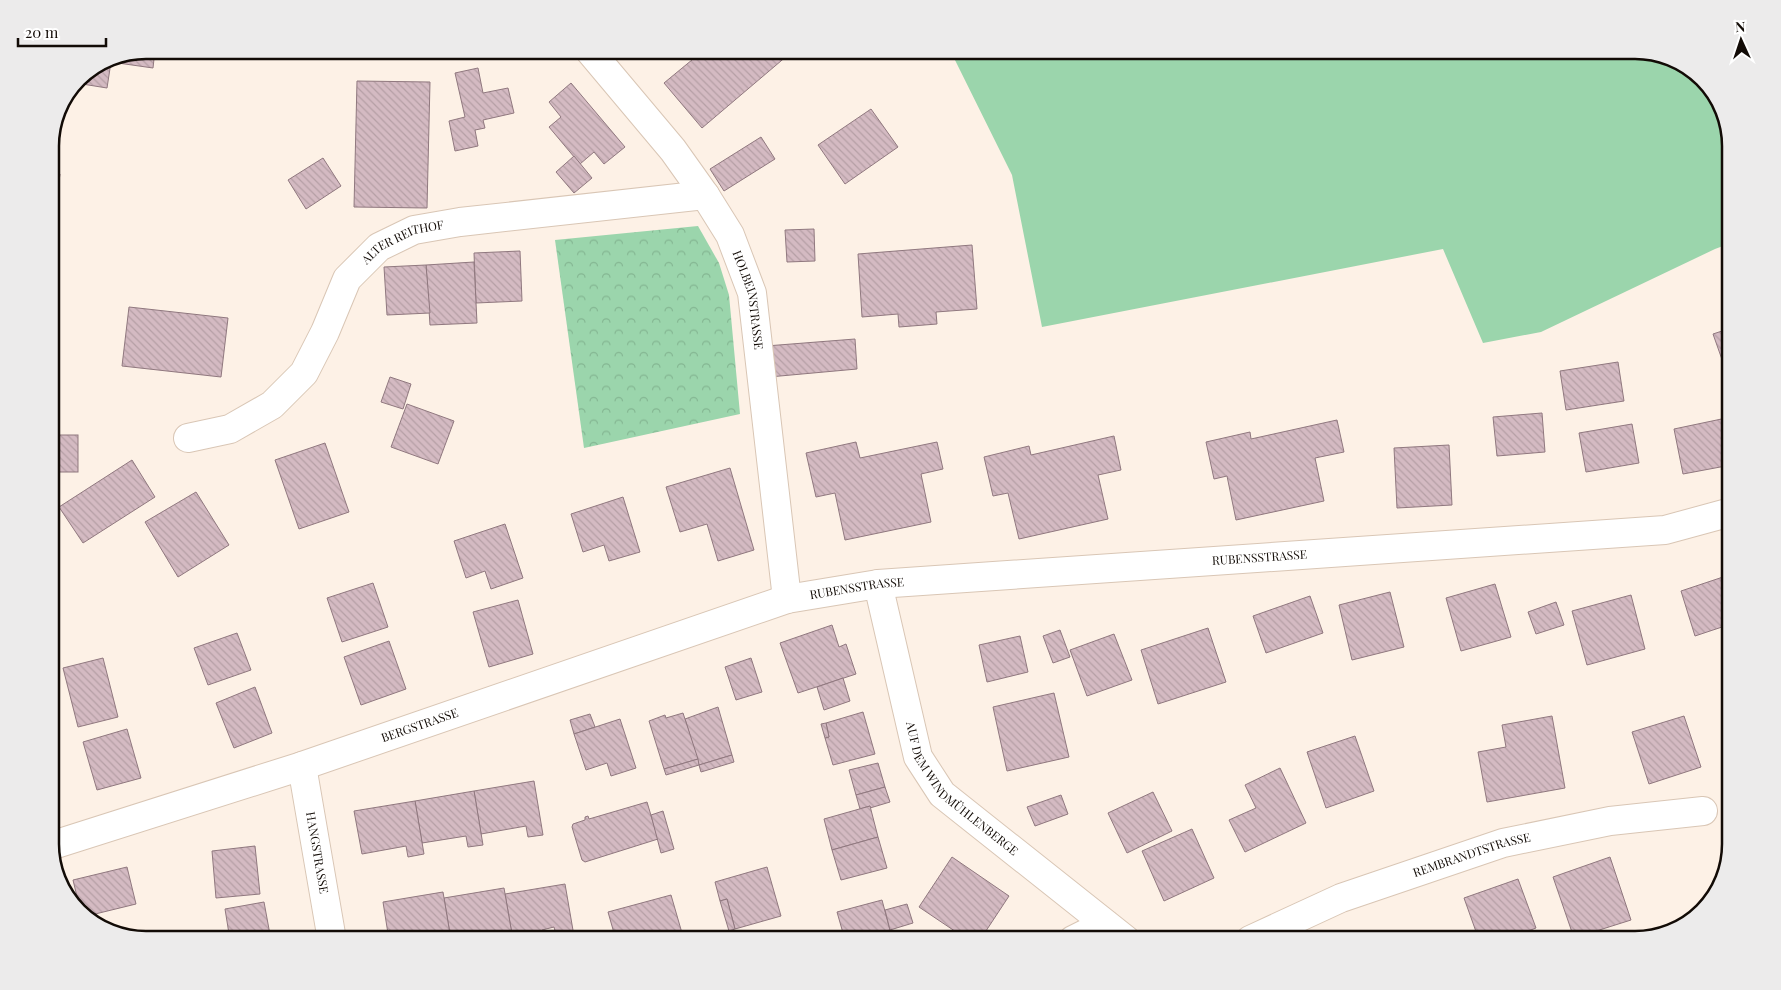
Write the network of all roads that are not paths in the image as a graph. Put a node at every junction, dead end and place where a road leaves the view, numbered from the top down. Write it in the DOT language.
graph roads {
  1 [pos="597,59"];
  2 [pos="705,195"];
  3 [pos="188,438"];
  4 [pos="1722,514"];
  5 [pos="878,584"];
  6 [pos="787,599"];
  7 [pos="302,766"];
  8 [pos="1703,811"];
  9 [pos="59,843"];
  10 [pos="330,931"];
  11 [pos="1115,931"];
  12 [pos="1270,931"];
  1 -- 2 [label="street, HOLBEINSTRASSE"];
  2 -- 3 [label="street, ALTER REITHOF"];
  2 -- 6 [label="street, HOLBEINSTRASSE"];
  4 -- 5 [label="street, RUBENSSTRASSE"];
  5 -- 6 [label="street, RUBENSSTRASSE"];
  5 -- 11 [label="street, AUF DEM WINDMÜHLENBERGE"];
  6 -- 7 [label="street, BERGSTRASSE"];
  7 -- 9 [label="street, BERGSTRASSE"];
  7 -- 10 [label="street, HANGSTRASSE"];
  8 -- 12 [label="street, REMBRANDTSTRASSE"];
}
